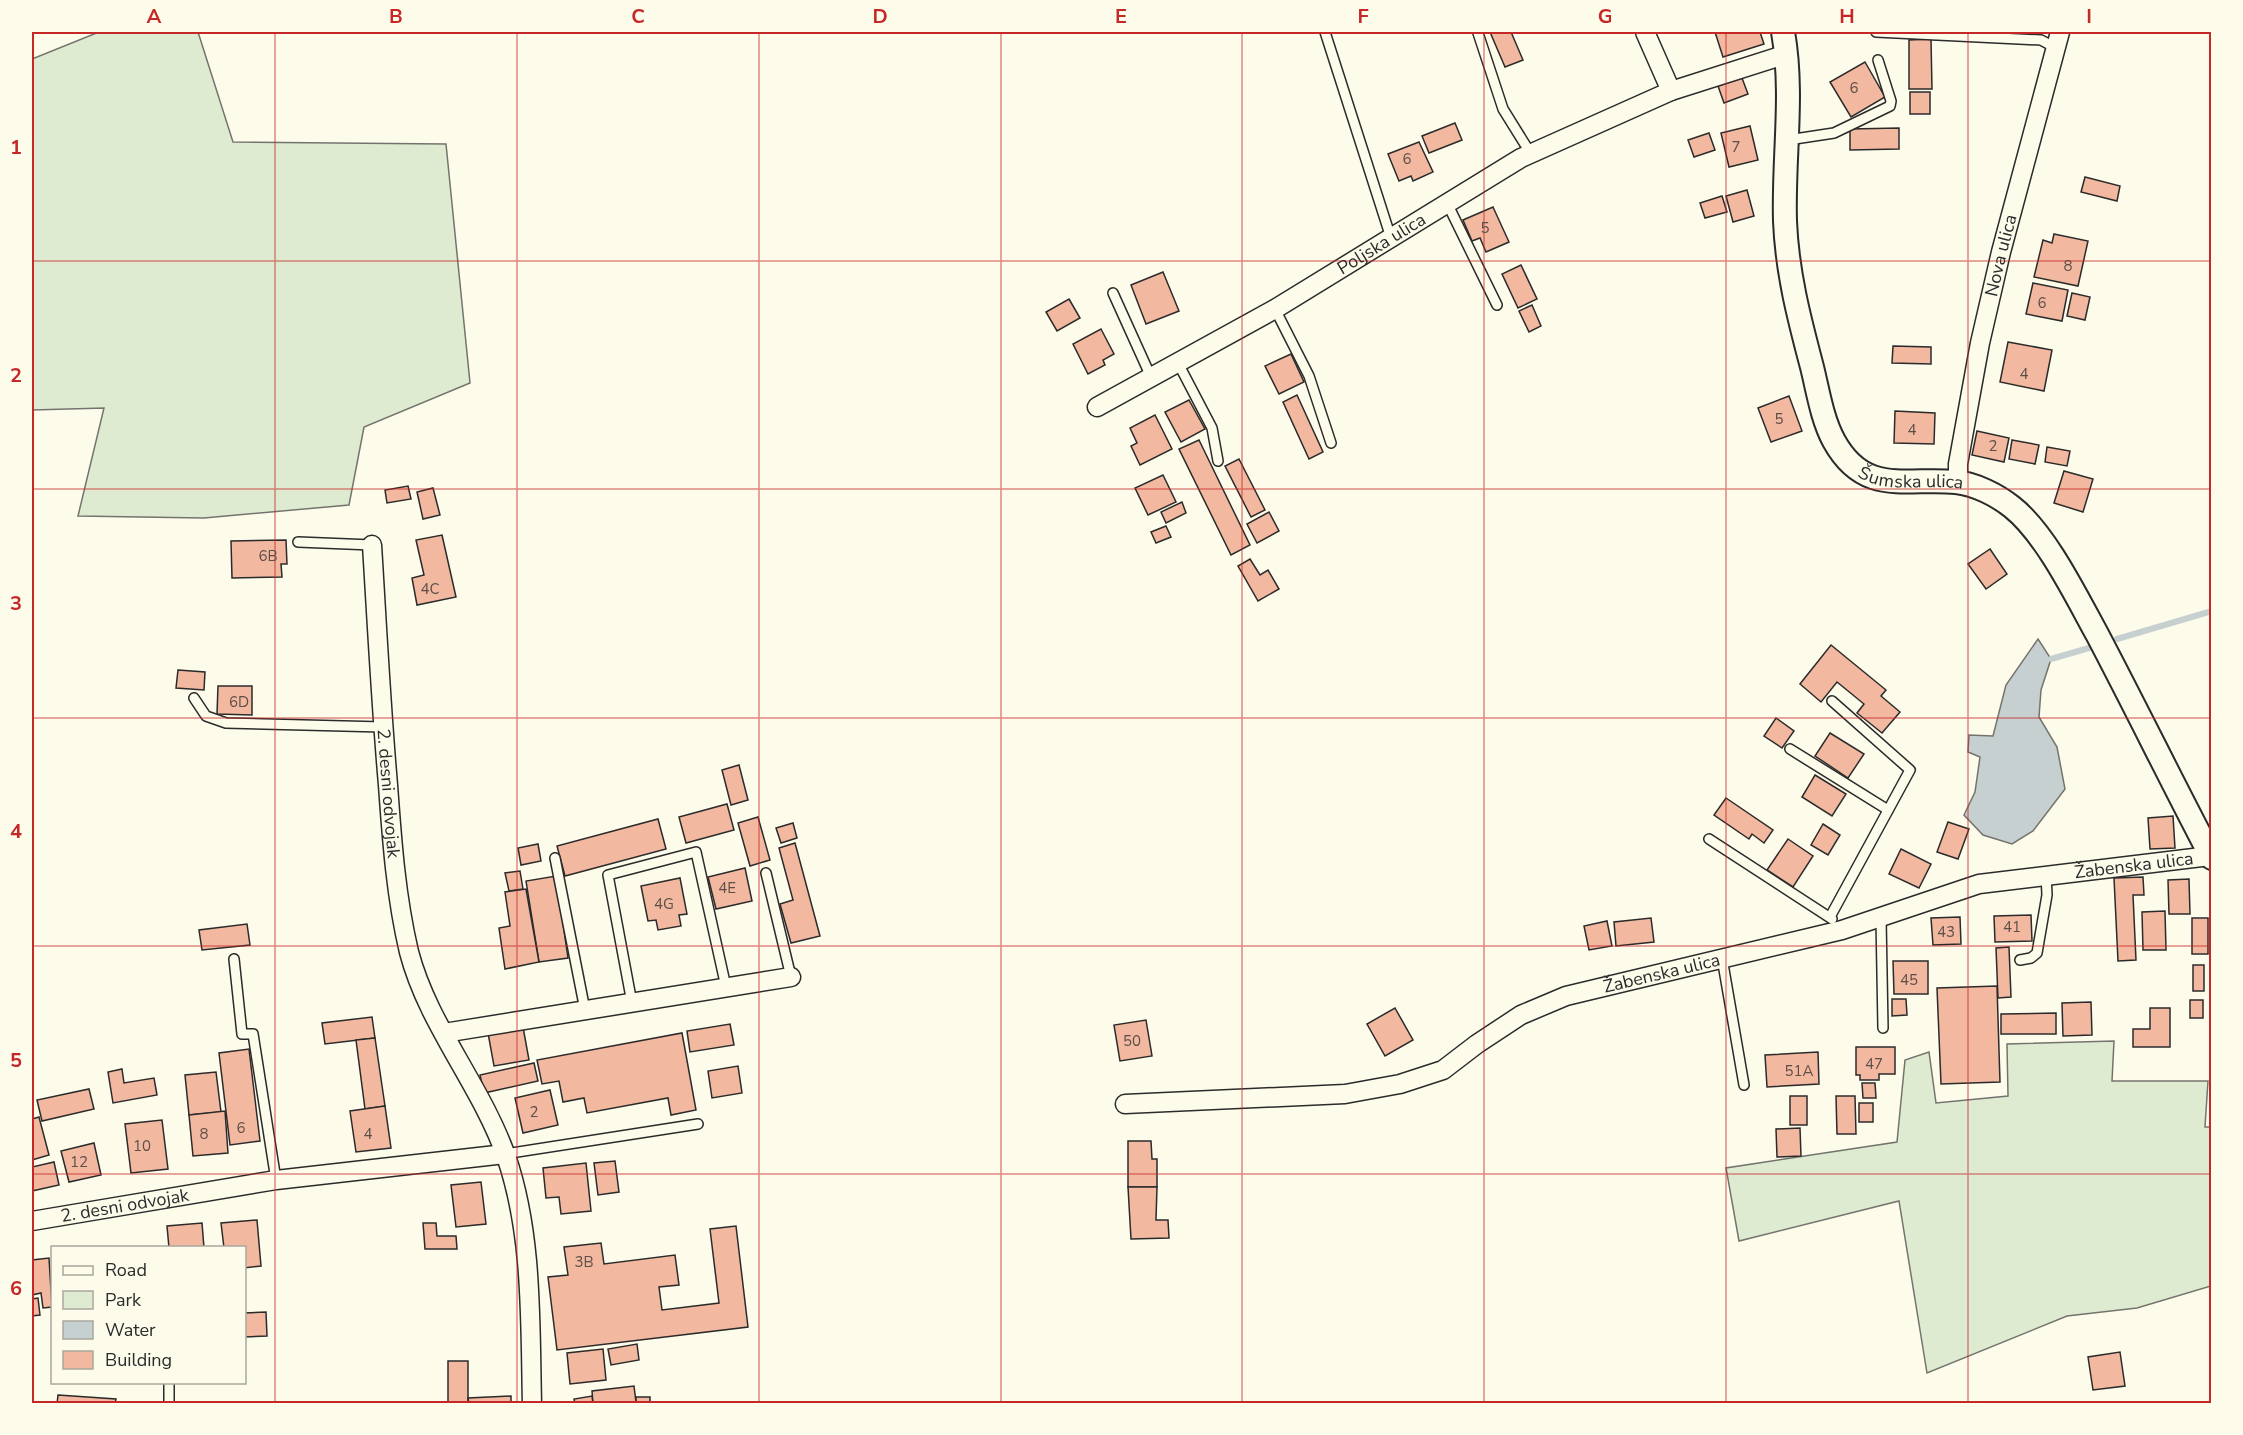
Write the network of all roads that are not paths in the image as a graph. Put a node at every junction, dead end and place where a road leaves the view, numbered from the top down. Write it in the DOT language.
graph roads {
  1 [pos="1325,32"];
  2 [pos="1645,32"];
  3 [pos="1783,32"];
  4 [pos="1876,32"];
  5 [pos="1478,33"];
  6 [pos="2058,40"];
  7 [pos="1787,54"];
  8 [pos="1878,60"];
  9 [pos="1671,91"];
  10 [pos="1787,140"];
  11 [pos="1532,154"];
  12 [pos="1447,203"];
  13 [pos="1391,238"];
  14 [pos="1113,293"];
  15 [pos="1497,305"];
  16 [pos="1275,309"];
  17 [pos="1178,363"];
  18 [pos="1151,377"];
  19 [pos="1097,407"];
  20 [pos="1331,443"];
  21 [pos="1218,461"];
  22 [pos="1958,482"];
  23 [pos="298,542"];
  24 [pos="372,545"];
  25 [pos="194,698"];
  26 [pos="1832,701"];
  27 [pos="383,727"];
  28 [pos="1790,749"];
  29 [pos="1888,810"];
  30 [pos="1709,839"];
  31 [pos="2209,844"];
  32 [pos="555,858"];
  33 [pos="766,873"];
  34 [pos="2046,874"];
  35 [pos="1881,918"];
  36 [pos="1836,923"];
  37 [pos="1722,958"];
  38 [pos="234,959"];
  39 [pos="2020,960"];
  40 [pos="791,977"];
  41 [pos="726,987"];
  42 [pos="632,1002"];
  43 [pos="585,1010"];
  44 [pos="1883,1028"];
  45 [pos="444,1033"];
  46 [pos="1744,1085"];
  47 [pos="1125,1104"];
  48 [pos="698,1124"];
  49 [pos="506,1155"];
  50 [pos="276,1180"];
  51 [pos="32,1221"];
  52 [pos="168,1384"];
  53 [pos="169,1404"];
  54 [pos="532,1404"];
  1 -- 13 [label="lane"];
  2 -- 9 [label="street"];
  3 -- 7 [label="street, Šumska ulica"];
  4 -- 6 [label="lane"];
  5 -- 11 [label="lane"];
  6 -- 22 [label="street, Nova ulica"];
  7 -- 9 [label="street, Poljska ulica"];
  7 -- 10 [label="street, Šumska ulica"];
  8 -- 10 [label="lane"];
  9 -- 11 [label="street, Poljska ulica"];
  10 -- 22 [label="street, Šumska ulica"];
  11 -- 12 [label="street, Poljska ulica"];
  12 -- 13 [label="street, Poljska ulica"];
  12 -- 15 [label="lane"];
  13 -- 16 [label="street, Poljska ulica"];
  14 -- 18 [label="lane"];
  16 -- 17 [label="street, Poljska ulica"];
  16 -- 20 [label="lane"];
  17 -- 18 [label="street, Poljska ulica"];
  17 -- 21 [label="lane"];
  18 -- 19 [label="street, Poljska ulica"];
  22 -- 31 [label="street, Šumska ulica"];
  23 -- 24 [label="lane"];
  24 -- 27 [label="street, 2. desni odvojak"];
  25 -- 27 [label="lane"];
  26 -- 29 [label="lane"];
  27 -- 45 [label="street, 2. desni odvojak"];
  28 -- 29 [label="lane"];
  29 -- 36 [label="lane"];
  30 -- 36 [label="lane"];
  31 -- 34 [label="street, Žabenska ulica"];
  32 -- 43 [label="lane"];
  33 -- 40 [label="lane"];
  34 -- 35 [label="street, Žabenska ulica"];
  34 -- 39 [label="lane"];
  35 -- 36 [label="street, Žabenska ulica"];
  35 -- 44 [label="lane"];
  36 -- 37 [label="street, Žabenska ulica"];
  37 -- 46 [label="lane"];
  37 -- 47 [label="street, Žabenska ulica"];
  38 -- 50 [label="lane"];
  40 -- 41 [label="street"];
  41 -- 42 [label="street"];
  41 -- 42 [label="lane"];
  42 -- 43 [label="street"];
  43 -- 45 [label="street"];
  45 -- 49 [label="street, 2. desni odvojak"];
  48 -- 49 [label="lane"];
  49 -- 50 [label="street, 2. desni odvojak"];
  49 -- 54 [label="street, 2. desni odvojak"];
  50 -- 51 [label="street, 2. desni odvojak"];
  52 -- 53 [label="lane"];
}
